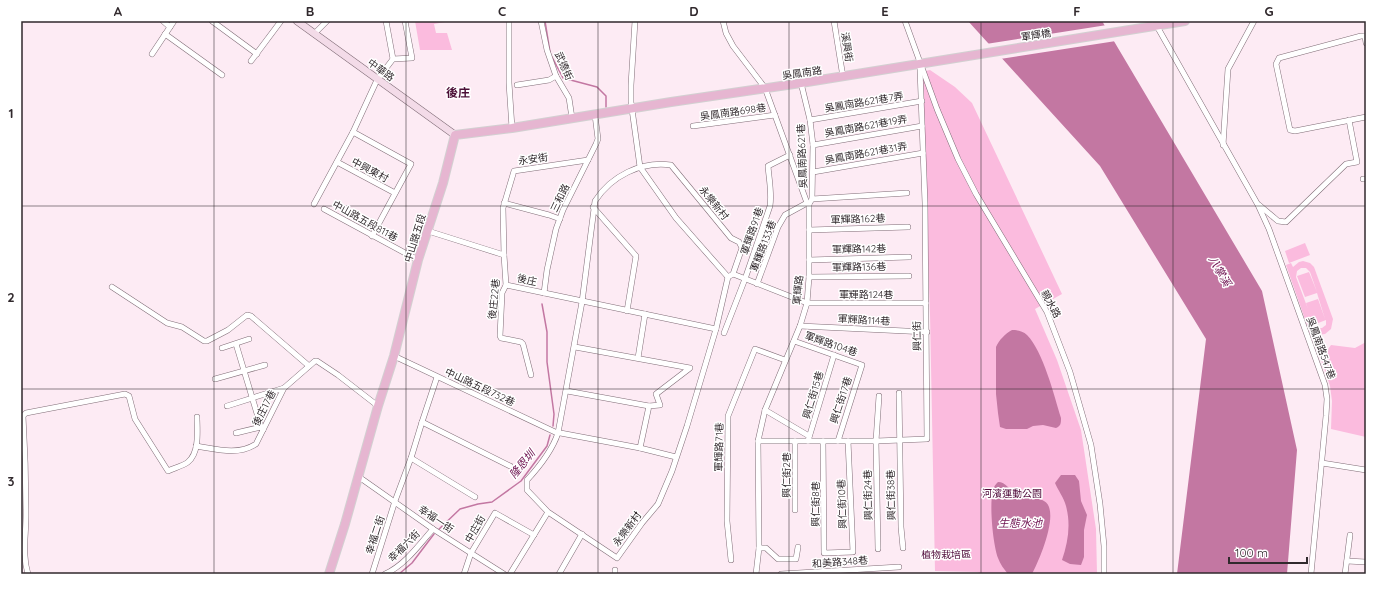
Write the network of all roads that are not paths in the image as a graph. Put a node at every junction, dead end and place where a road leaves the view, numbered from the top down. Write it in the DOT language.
graph roads {
  1 [pos="162,21"];
  2 [pos="174,21"];
  3 [pos="212,21"];
  4 [pos="281,21"];
  5 [pos="297,21"];
  6 [pos="328,21"];
  7 [pos="386,21"];
  8 [pos="405,21"];
  9 [pos="509,21"];
  10 [pos="541,21"];
  11 [pos="635,21"];
  12 [pos="723,21"];
  13 [pos="834,21"];
  14 [pos="905,21"];
  15 [pos="1185,21"];
  16 [pos="1254,21"];
  17 [pos="1155,23"];
  18 [pos="170,27"];
  19 [pos="165,34"];
  20 [pos="314,34"];
  21 [pos="1365,36"];
  22 [pos="1366,44"];
  23 [pos="152,54"];
  24 [pos="257,54"];
  25 [pos="393,59"];
  26 [pos="251,61"];
  27 [pos="919,64"];
  28 [pos="222,75"];
  29 [pos="556,76"];
  30 [pos="843,77"];
  31 [pos="377,80"];
  32 [pos="801,84"];
  33 [pos="517,85"];
  34 [pos="765,88"];
  35 [pos="922,101"];
  36 [pos="632,109"];
  37 [pos="595,115"];
  38 [pos="775,116"];
  39 [pos="1366,117"];
  40 [pos="572,118"];
  41 [pos="810,120"];
  42 [pos="1349,120"];
  43 [pos="693,126"];
  44 [pos="922,126"];
  45 [pos="512,128"];
  46 [pos="353,132"];
  47 [pos="454,135"];
  48 [pos="813,145"];
  49 [pos="1223,145"];
  50 [pos="923,153"];
  51 [pos="790,155"];
  52 [pos="588,160"];
  53 [pos="336,162"];
  54 [pos="640,167"];
  55 [pos="813,172"];
  56 [pos="394,193"];
  57 [pos="907,193"];
  58 [pos="812,199"];
  59 [pos="504,203"];
  60 [pos="314,204"];
  61 [pos="808,204"];
  62 [pos="1258,205"];
  63 [pos="593,207"];
  64 [pos="324,209"];
  65 [pos="560,219"];
  66 [pos="908,226"];
  67 [pos="809,230"];
  68 [pos="428,231"];
  69 [pos="372,236"];
  70 [pos="504,254"];
  71 [pos="910,257"];
  72 [pos="418,260"];
  73 [pos="809,260"];
  74 [pos="733,274"];
  75 [pos="909,276"];
  76 [pos="728,277"];
  77 [pos="809,277"];
  78 [pos="745,279"];
  79 [pos="757,284"];
  80 [pos="506,285"];
  81 [pos="112,287"];
  82 [pos="544,293"];
  83 [pos="582,302"];
  84 [pos="807,303"];
  85 [pos="926,303"];
  86 [pos="627,311"];
  87 [pos="645,314"];
  88 [pos="800,326"];
  89 [pos="716,329"];
  90 [pos="927,332"];
  91 [pos="724,333"];
  92 [pos="249,339"];
  93 [pos="794,341"];
  94 [pos="236,344"];
  95 [pos="574,347"];
  96 [pos="222,348"];
  97 [pos="834,355"];
  98 [pos="394,356"];
  99 [pos="638,358"];
  100 [pos="785,360"];
  101 [pos="265,365"];
  102 [pos="862,365"];
  103 [pos="309,366"];
  104 [pos="244,371"];
  105 [pos="531,375"];
  106 [pos="437,377"];
  107 [pos="215,379"];
  108 [pos="284,388"];
  109 [pos="567,391"];
  110 [pos="899,393"];
  111 [pos="879,396"];
  112 [pos="252,399"];
  113 [pos="227,406"];
  114 [pos="378,406"];
  115 [pos="649,406"];
  116 [pos="765,410"];
  117 [pos="197,417"];
  118 [pos="422,422"];
  119 [pos="262,428"];
  120 [pos="236,433"];
  121 [pos="558,433"];
  122 [pos="809,438"];
  123 [pos="899,440"];
  124 [pos="758,441"];
  125 [pos="795,441"];
  126 [pos="824,441"];
  127 [pos="838,441"];
  128 [pos="848,441"];
  129 [pos="876,441"];
  130 [pos="196,446"];
  131 [pos="640,448"];
  132 [pos="411,458"];
  133 [pos="676,458"];
  134 [pos="1322,463"];
  135 [pos="510,466"];
  136 [pos="1366,470"];
  137 [pos="359,477"];
  138 [pos="474,497"];
  139 [pos="395,501"];
  140 [pos="795,510"];
  141 [pos="548,512"];
  142 [pos="433,529"];
  143 [pos="582,534"];
  144 [pos="534,535"];
  145 [pos="1350,535"];
  146 [pos="798,547"];
  147 [pos="759,548"];
  148 [pos="903,548"];
  149 [pos="878,549"];
  150 [pos="837,552"];
  151 [pos="471,553"];
  152 [pos="731,560"];
  153 [pos="1347,561"];
  154 [pos="1366,562"];
  155 [pos="899,567"];
  156 [pos="28,574"];
  157 [pos="329,574"];
  158 [pos="372,574"];
  159 [pos="385,574"];
  160 [pos="464,574"];
  161 [pos="504,574"];
  162 [pos="510,574"];
  163 [pos="559,574"];
  164 [pos="756,574"];
  165 [pos="781,574"];
  166 [pos="1104,574"];
  167 [pos="1311,574"];
  168 [pos="1344,574"];
  1 -- 18 [label="street"];
  2 -- 18 [label="street"];
  3 -- 24 [label="street"];
  4 -- 24 [label="street"];
  5 -- 20 [label="main road, 中華路"];
  6 -- 20 [label="street"];
  7 -- 25 [label="street"];
  8 -- 25 [label="street"];
  9 -- 45 [label="street"];
  10 -- 29 [label="street, 武德街"];
  11 -- 36 [label="street"];
  12 -- 34 [label="street, 軍輝路"];
  13 -- 30 [label="street, 溪興街"];
  14 -- 27 [label="street"];
  15 -- 17 [label="main road"];
  16 -- 49 [label="street"];
  17 -- 27 [label="main road, 軍輝橋"];
  17 -- 49 [label="street, 吳鳳南路547巷"];
  18 -- 19 [label="street"];
  19 -- 23 [label="street"];
  19 -- 28 [label="street"];
  20 -- 31 [label="main road, 中華路"];
  21 -- 22 [label="street"];
  21 -- 42 [label="street"];
  24 -- 26 [label="street"];
  25 -- 31 [label="street, 中興東村"];
  27 -- 30 [label="main road, 吳鳳南路"];
  27 -- 35 [label="street, 興仁街"];
  27 -- 166 [label="street, 親水路"];
  29 -- 33 [label="street"];
  29 -- 40 [label="street, 武德街"];
  30 -- 32 [label="main road, 吳鳳南路"];
  31 -- 46 [label="street, 中興東村"];
  31 -- 47 [label="main road, 中華路"];
  32 -- 34 [label="main road, 吳鳳南路"];
  32 -- 41 [label="street, 吳鳳南路621巷"];
  34 -- 36 [label="main road, 吳鳳南路"];
  34 -- 38 [label="street, 軍輝路"];
  35 -- 41 [label="street, 吳鳳南路621巷7弄"];
  35 -- 44 [label="street, 興仁街"];
  36 -- 37 [label="main road"];
  36 -- 54 [label="street"];
  37 -- 40 [label="main road"];
  37 -- 52 [label="street, 三和路"];
  38 -- 43 [label="street, 吳鳳南路698巷"];
  38 -- 51 [label="street, 軍輝路"];
  39 -- 42 [label="street"];
  40 -- 45 [label="main road"];
  41 -- 48 [label="street, 吳鳳南路621巷"];
  42 -- 62 [label="street"];
  44 -- 48 [label="street, 吳鳳南路621巷19弄"];
  44 -- 50 [label="street, 興仁街"];
  45 -- 47 [label="main road"];
  46 -- 53 [label="street, 中興東村"];
  46 -- 56 [label="street"];
  47 -- 68 [label="main road, 中山路五段"];
  48 -- 55 [label="street, 吳鳳南路621巷"];
  49 -- 62 [label="street, 吳鳳南路547巷"];
  50 -- 55 [label="street, 吳鳳南路621巷31弄"];
  50 -- 85 [label="street, 興仁街"];
  51 -- 61 [label="street, 軍輝路"];
  51 -- 78 [label="street, 軍輝路91巷"];
  52 -- 59 [label="street, 永安街"];
  52 -- 65 [label="street, 三和路"];
  53 -- 56 [label="street, 中興東村"];
  53 -- 60 [label="street, 中興東村"];
  54 -- 63 [label="street, 永樂新村"];
  54 -- 74 [label="street, 永樂新村"];
  54 -- 76 [label="street"];
  55 -- 58 [label="street, 吳鳳南路621巷"];
  56 -- 69 [label="street"];
  57 -- 58 [label="street"];
  58 -- 61 [label="street, 吳鳳南路621巷"];
  59 -- 65 [label="street"];
  59 -- 70 [label="street, 後庄22巷"];
  61 -- 67 [label="street, 軍輝路"];
  61 -- 79 [label="street, 軍輝路133巷"];
  62 -- 134 [label="street, 吳鳳南路547巷"];
  63 -- 83 [label="street, 永樂新村"];
  63 -- 86 [label="street"];
  64 -- 69 [label="street, 中山路五段811巷"];
  65 -- 82 [label="street, 三和路"];
  66 -- 67 [label="street, 軍輝路162巷"];
  67 -- 73 [label="street, 軍輝路"];
  68 -- 70 [label="street"];
  68 -- 72 [label="main road, 中山路五段"];
  69 -- 72 [label="street, 中山路五段811巷"];
  70 -- 80 [label="street, 後庄22巷"];
  71 -- 73 [label="street, 軍輝路142巷"];
  72 -- 98 [label="main road, 中山路五段"];
  73 -- 77 [label="street, 軍輝路"];
  74 -- 76 [label="street"];
  74 -- 78 [label="street"];
  75 -- 77 [label="street, 軍輝路136巷"];
  76 -- 89 [label="street, 永樂新村"];
  77 -- 84 [label="street, 軍輝路"];
  78 -- 79 [label="street"];
  78 -- 91 [label="street, 軍輝路91巷"];
  79 -- 84 [label="street"];
  80 -- 82 [label="street, 後庄"];
  80 -- 105 [label="street, 後庄22巷"];
  81 -- 103 [label="street"];
  82 -- 83 [label="street"];
  83 -- 86 [label="street"];
  83 -- 95 [label="street, 永樂新村"];
  84 -- 85 [label="street, 軍輝路124巷"];
  84 -- 88 [label="street, 軍輝路"];
  85 -- 90 [label="street, 興仁街"];
  86 -- 87 [label="street"];
  87 -- 89 [label="street"];
  87 -- 99 [label="street"];
  88 -- 90 [label="street, 軍輝路114巷"];
  88 -- 93 [label="street, 軍輝路"];
  89 -- 133 [label="street, 永樂新村"];
  90 -- 123 [label="street, 興仁街"];
  92 -- 94 [label="street"];
  93 -- 97 [label="street, 軍輝路104巷"];
  93 -- 100 [label="street, 軍輝路"];
  94 -- 96 [label="street"];
  94 -- 104 [label="street"];
  95 -- 99 [label="street"];
  95 -- 109 [label="street, 永樂新村"];
  97 -- 102 [label="street, 軍輝路104巷"];
  97 -- 122 [label="street, 興仁街15巷"];
  98 -- 106 [label="street, 中山路五段732巷"];
  98 -- 114 [label="main road, 中山路五段"];
  99 -- 115 [label="street"];
  100 -- 116 [label="street, 軍輝路"];
  100 -- 152 [label="street, 軍輝路71巷"];
  101 -- 104 [label="street"];
  102 -- 127 [label="street, 興仁街17巷"];
  103 -- 108 [label="street, 後庄17巷"];
  103 -- 114 [label="street"];
  104 -- 107 [label="street"];
  104 -- 112 [label="street"];
  106 -- 118 [label="street, 幸福二街"];
  106 -- 121 [label="street, 中山路五段732巷"];
  108 -- 112 [label="street"];
  108 -- 119 [label="street, 後庄17巷"];
  109 -- 115 [label="street"];
  109 -- 121 [label="street, 永樂新村"];
  110 -- 123 [label="street, 興仁街38巷"];
  111 -- 129 [label="street, 興仁街24巷"];
  112 -- 113 [label="street"];
  112 -- 119 [label="street"];
  114 -- 137 [label="main road, 中山路五段"];
  115 -- 131 [label="street"];
  116 -- 122 [label="street"];
  116 -- 124 [label="street, 軍輝路"];
  117 -- 130 [label="street"];
  118 -- 132 [label="street, 幸福二街"];
  118 -- 135 [label="street"];
  119 -- 120 [label="street"];
  119 -- 130 [label="street, 後庄17巷"];
  121 -- 131 [label="street"];
  121 -- 141 [label="street, 永樂新村"];
  122 -- 125 [label="street, 興仁街"];
  122 -- 126 [label="street, 興仁街"];
  123 -- 129 [label="street, 興仁街"];
  123 -- 148 [label="street, 興仁街38巷"];
  124 -- 125 [label="street, 興仁街"];
  124 -- 147 [label="street, 軍輝路"];
  125 -- 140 [label="street, 興仁街2巷"];
  126 -- 127 [label="street, 興仁街"];
  126 -- 150 [label="street, 興仁街8巷"];
  127 -- 128 [label="street, 興仁街"];
  128 -- 129 [label="street, 興仁街"];
  128 -- 150 [label="street, 興仁街10巷"];
  129 -- 149 [label="street, 興仁街24巷"];
  130 -- 156 [label="street"];
  131 -- 133 [label="street"];
  132 -- 138 [label="street"];
  132 -- 139 [label="street, 幸福二街"];
  133 -- 143 [label="street, 永樂新村"];
  134 -- 136 [label="street"];
  134 -- 167 [label="street, 吳鳳南路547巷"];
  137 -- 139 [label="street, 幸福一街"];
  137 -- 157 [label="main road, 中山路五段"];
  139 -- 142 [label="street, 幸福一街"];
  139 -- 158 [label="street, 幸福二街"];
  141 -- 143 [label="street, 永樂新村"];
  141 -- 144 [label="street"];
  142 -- 151 [label="street, 幸福一街"];
  142 -- 159 [label="street, 幸福六街"];
  143 -- 163 [label="street"];
  144 -- 151 [label="street, 中庄街"];
  144 -- 162 [label="street"];
  145 -- 153 [label="street"];
  146 -- 147 [label="street"];
  147 -- 164 [label="street, 軍輝路"];
  151 -- 160 [label="street, 中庄街"];
  151 -- 161 [label="street, 幸福一街"];
  153 -- 154 [label="street"];
  153 -- 168 [label="street"];
  155 -- 165 [label="street, 和美路348巷"];
}
